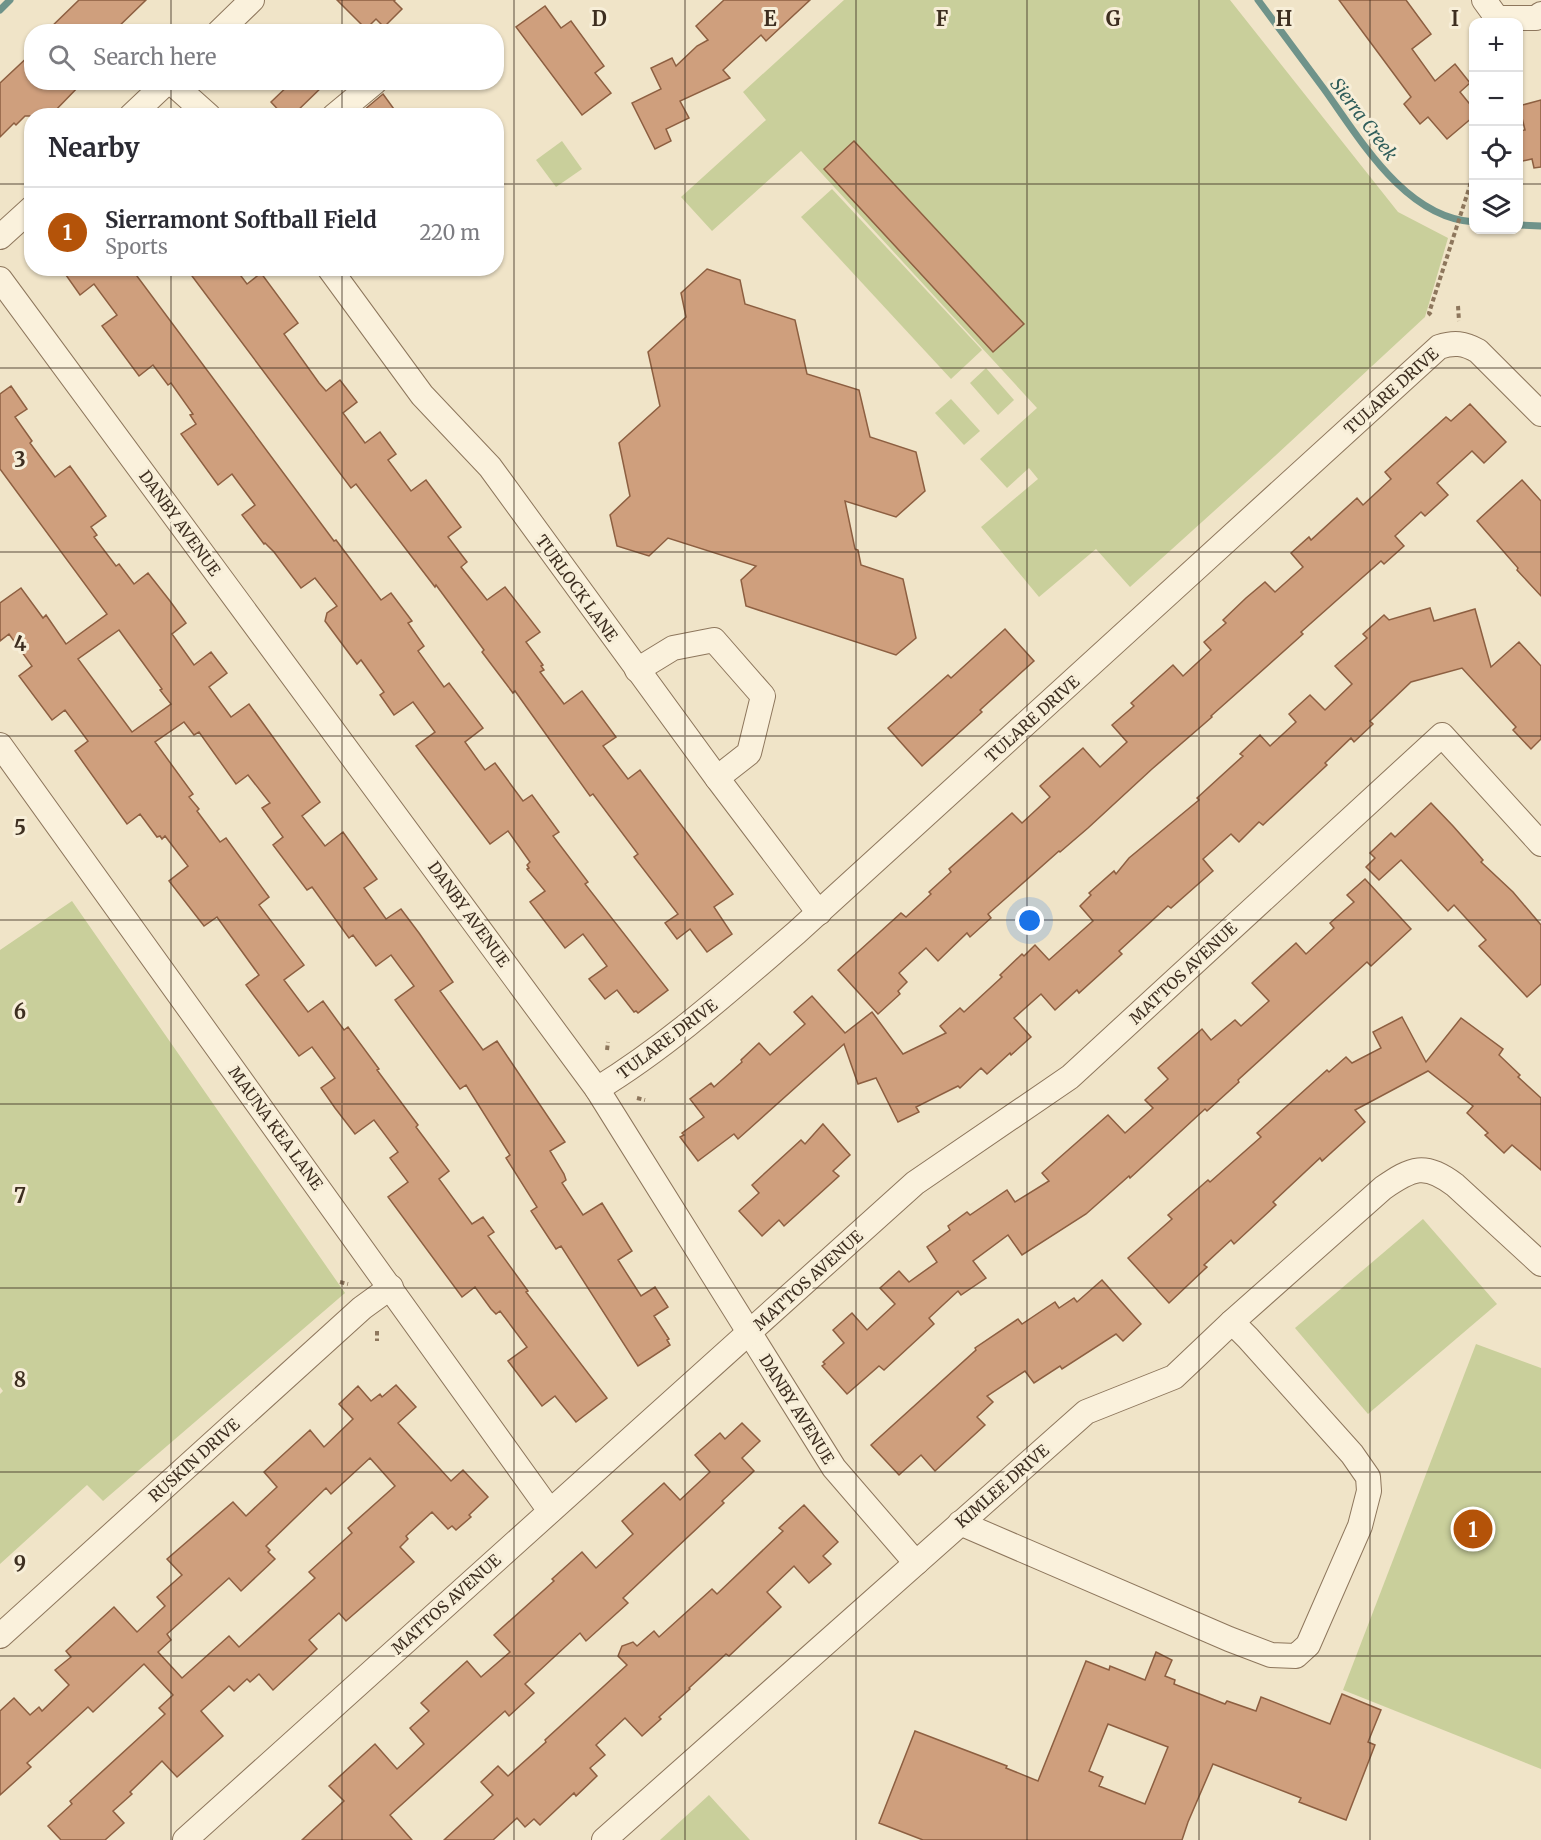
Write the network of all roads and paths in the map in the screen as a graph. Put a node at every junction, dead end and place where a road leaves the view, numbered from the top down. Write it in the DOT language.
graph roads {
  1 [pos="252,0"];
  2 [pos="1484,0"];
  3 [pos="1541,14"];
  4 [pos="227,24"];
  5 [pos="160,90"];
  6 [pos="178,90"];
  7 [pos="365,90"];
  8 [pos="140,108"];
  9 [pos="200,108"];
  10 [pos="344,108"];
  11 [pos="1471,180"];
  12 [pos="24,215"];
  13 [pos="0,237"];
  14 [pos="335,276"];
  15 [pos="0,279"];
  16 [pos="1431,315"];
  17 [pos="1541,414"];
  18 [pos="638,670"];
  19 [pos="0,745"];
  20 [pos="717,778"];
  21 [pos="1541,844"];
  22 [pos="819,913"];
  23 [pos="608,1042"];
  24 [pos="607,1050"];
  25 [pos="597,1089"];
  26 [pos="637,1098"];
  27 [pos="645,1100"];
  28 [pos="1541,1264"];
  29 [pos="340,1282"];
  30 [pos="348,1284"];
  31 [pos="391,1287"];
  32 [pos="1232,1322"];
  33 [pos="377,1331"];
  34 [pos="749,1333"];
  35 [pos="377,1341"];
  36 [pos="550,1511"];
  37 [pos="960,1523"];
  38 [pos="916,1563"];
  39 [pos="0,1636"];
  40 [pos="185,1840"];
  41 [pos="604,1840"];
  1 -- 4 [label="street"];
  2 -- 3 [label="street"];
  5 -- 8 [label="street"];
  6 -- 9 [label="street"];
  7 -- 10 [label="street"];
  11 -- 16 [label="path"];
  12 -- 13 [label="street"];
  14 -- 18 [label="street, TURLOCK LANE"];
  15 -- 25 [label="street, DANBY AVENUE"];
  17 -- 22 [label="street, TULARE DRIVE"];
  18 -- 20 [label="street, TURLOCK LANE"];
  18 -- 20 [label="street"];
  19 -- 31 [label="street, MAUNA KEA LANE"];
  20 -- 22 [label="street, TURLOCK LANE"];
  21 -- 34 [label="street, MATTOS AVENUE"];
  22 -- 25 [label="street, TULARE DRIVE"];
  23 -- 24 [label="path"];
  25 -- 34 [label="street, DANBY AVENUE"];
  26 -- 27 [label="path"];
  28 -- 32 [label="street, KIMLEE DRIVE"];
  29 -- 30 [label="path"];
  31 -- 36 [label="street, MAUNA KEA LANE"];
  31 -- 39 [label="street, RUSKIN DRIVE"];
  32 -- 37 [label="street, KIMLEE DRIVE"];
  32 -- 37 [label="street"];
  33 -- 35 [label="path"];
  34 -- 36 [label="street, MATTOS AVENUE"];
  34 -- 38 [label="street, DANBY AVENUE"];
  36 -- 40 [label="street, MATTOS AVENUE"];
  37 -- 38 [label="street, KIMLEE DRIVE"];
  38 -- 41 [label="street, KIMLEE DRIVE"];
}
